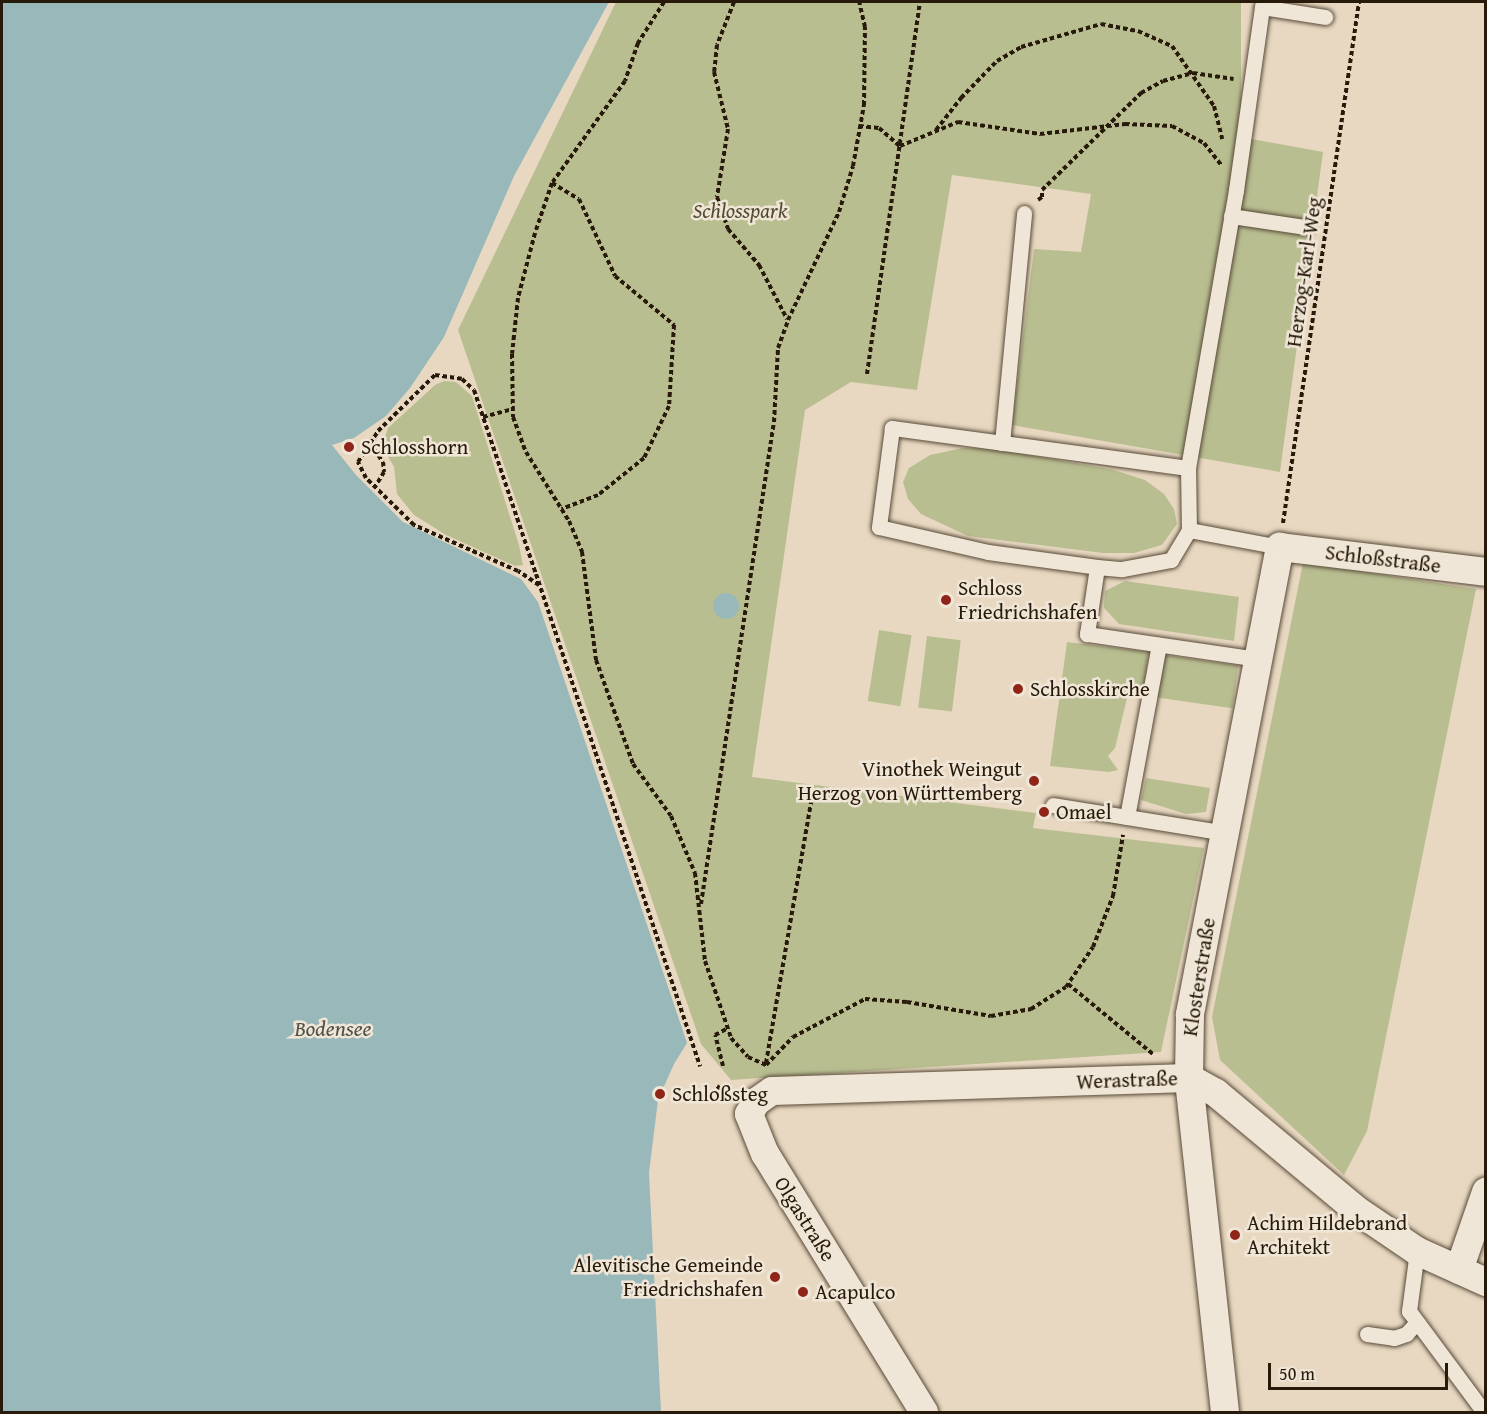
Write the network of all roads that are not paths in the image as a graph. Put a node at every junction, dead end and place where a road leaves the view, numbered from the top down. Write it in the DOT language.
graph roads {
  1 [pos="1325,17"];
  2 [pos="1024,213"];
  3 [pos="1231,216"];
  4 [pos="1305,227"];
  5 [pos="1002,443"];
  6 [pos="1188,468"];
  7 [pos="1189,530"];
  8 [pos="1280,547"];
  9 [pos="1097,567"];
  10 [pos="1485,572"];
  11 [pos="1159,645"];
  12 [pos="1258,659"];
  13 [pos="1053,805"];
  14 [pos="1127,817"];
  15 [pos="1225,833"];
  16 [pos="1189,1078"];
  17 [pos="749,1114"];
  18 [pos="1485,1192"];
  19 [pos="1417,1251"];
  20 [pos="1459,1270"];
  21 [pos="1485,1282"];
  22 [pos="1417,1322"];
  23 [pos="1367,1334"];
  24 [pos="924,1413"];
  25 [pos="1225,1413"];
  26 [pos="1484,1413"];
  1 -- 3 [label="lane"];
  2 -- 5 [label="lane"];
  3 -- 4 [label="lane"];
  3 -- 6 [label="lane"];
  5 -- 6 [label="lane"];
  5 -- 9 [label="lane"];
  6 -- 7 [label="lane"];
  7 -- 8 [label="lane"];
  7 -- 9 [label="lane"];
  8 -- 10 [label="street, Schloßstraße"];
  8 -- 12 [label="street, Klosterstraße"];
  9 -- 11 [label="lane"];
  11 -- 12 [label="lane"];
  11 -- 14 [label="lane"];
  12 -- 15 [label="street, Klosterstraße"];
  13 -- 14 [label="lane"];
  14 -- 15 [label="lane"];
  15 -- 16 [label="street, Klosterstraße"];
  16 -- 17 [label="street, Werastraße"];
  16 -- 19 [label="street, Werastraße"];
  16 -- 25 [label="street, Klosterstraße"];
  17 -- 24 [label="street, Olgastraße"];
  18 -- 20 [label="street"];
  19 -- 20 [label="street, Werastraße"];
  19 -- 22 [label="lane"];
  20 -- 21 [label="street, Werastraße"];
  22 -- 23 [label="lane"];
  22 -- 26 [label="lane"];
}
